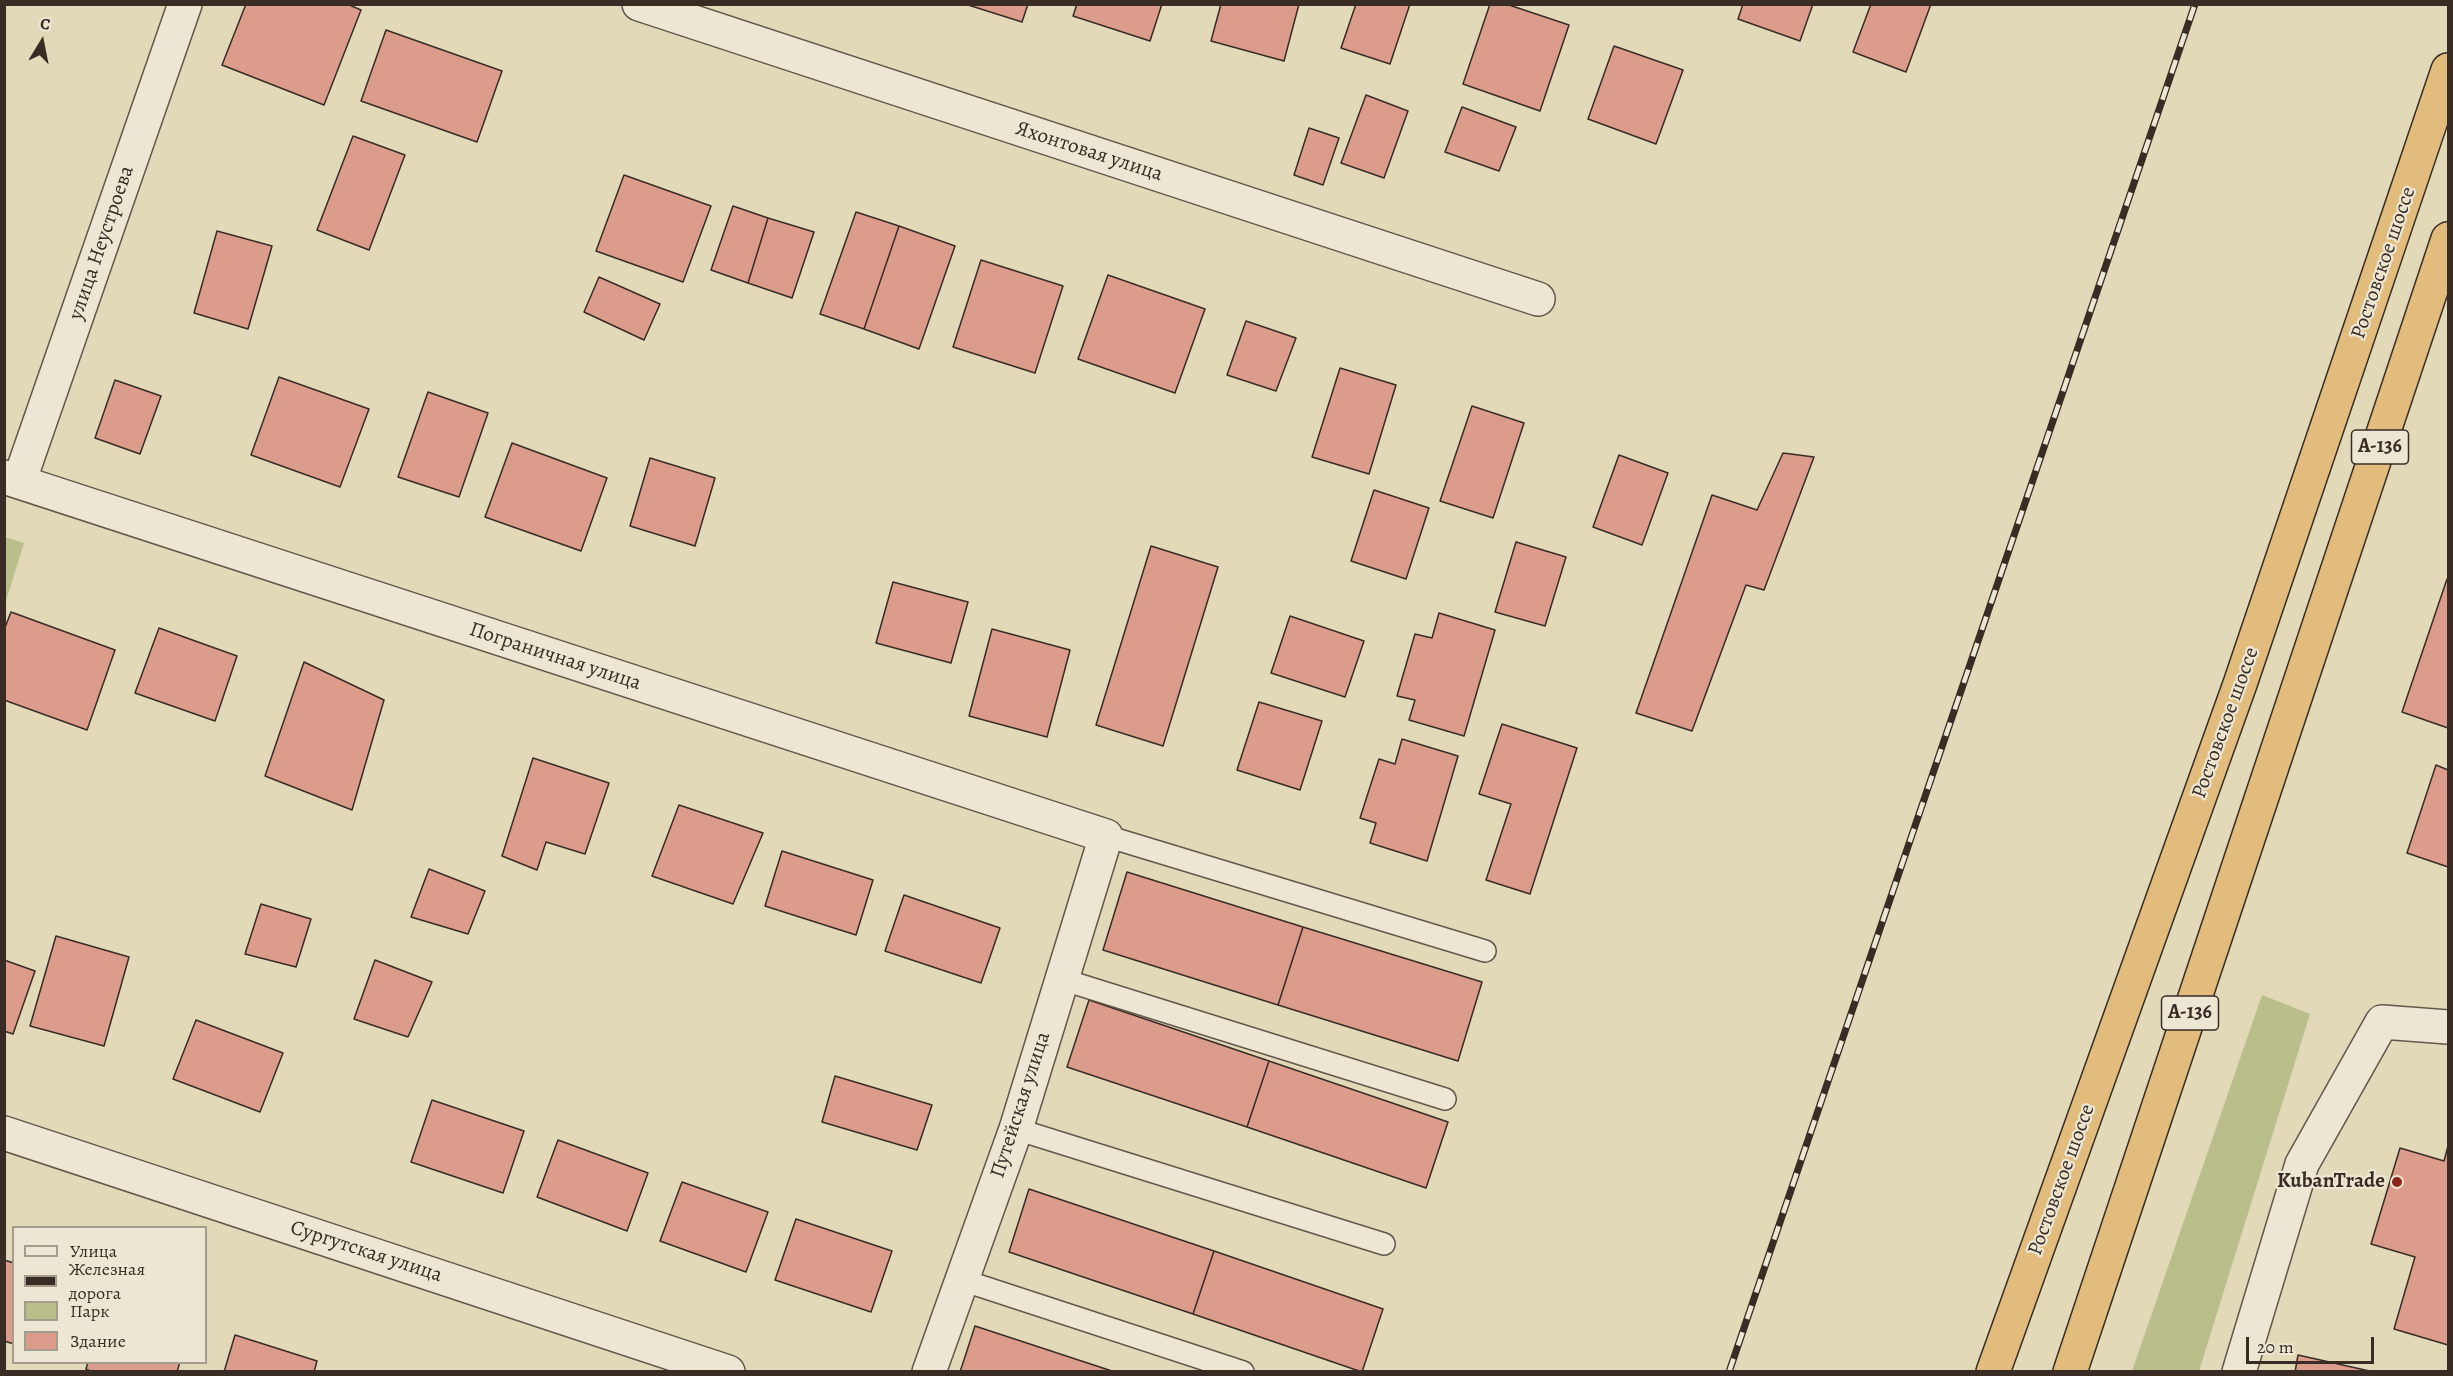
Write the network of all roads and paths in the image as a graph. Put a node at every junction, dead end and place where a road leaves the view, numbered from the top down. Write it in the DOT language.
graph roads {
  1 [pos="184,4"];
  2 [pos="639,4"];
  3 [pos="2448,70"];
  4 [pos="2448,239"];
  5 [pos="1538,299"];
  6 [pos="12,480"];
  7 [pos="1106,836"];
  8 [pos="1485,951"];
  9 [pos="1062,979"];
  10 [pos="2448,1027"];
  11 [pos="1445,1099"];
  12 [pos="1016,1129"];
  13 [pos="4,1133"];
  14 [pos="1384,1244"];
  15 [pos="962,1280"];
  16 [pos="728,1371"];
  17 [pos="929,1371"];
  18 [pos="1243,1371"];
  19 [pos="1993,1371"];
  20 [pos="2070,1371"];
  21 [pos="2239,1371"];
  1 -- 6 [label="street, улица Неустроева"];
  2 -- 5 [label="street, Яхонтовая улица"];
  3 -- 19 [label="highway, Ростовское шоссе / А-136"];
  4 -- 20 [label="highway, А-136"];
  6 -- 7 [label="street, Пограничная улица"];
  7 -- 8 [label="lane"];
  7 -- 9 [label="street, Путейская улица"];
  9 -- 11 [label="lane"];
  9 -- 12 [label="street, Путейская улица"];
  10 -- 21 [label="street"];
  12 -- 14 [label="lane"];
  12 -- 15 [label="street, Путейская улица"];
  13 -- 16 [label="street, Сургутская улица"];
  15 -- 17 [label="street, Путейская улица"];
  15 -- 18 [label="lane"];
}
